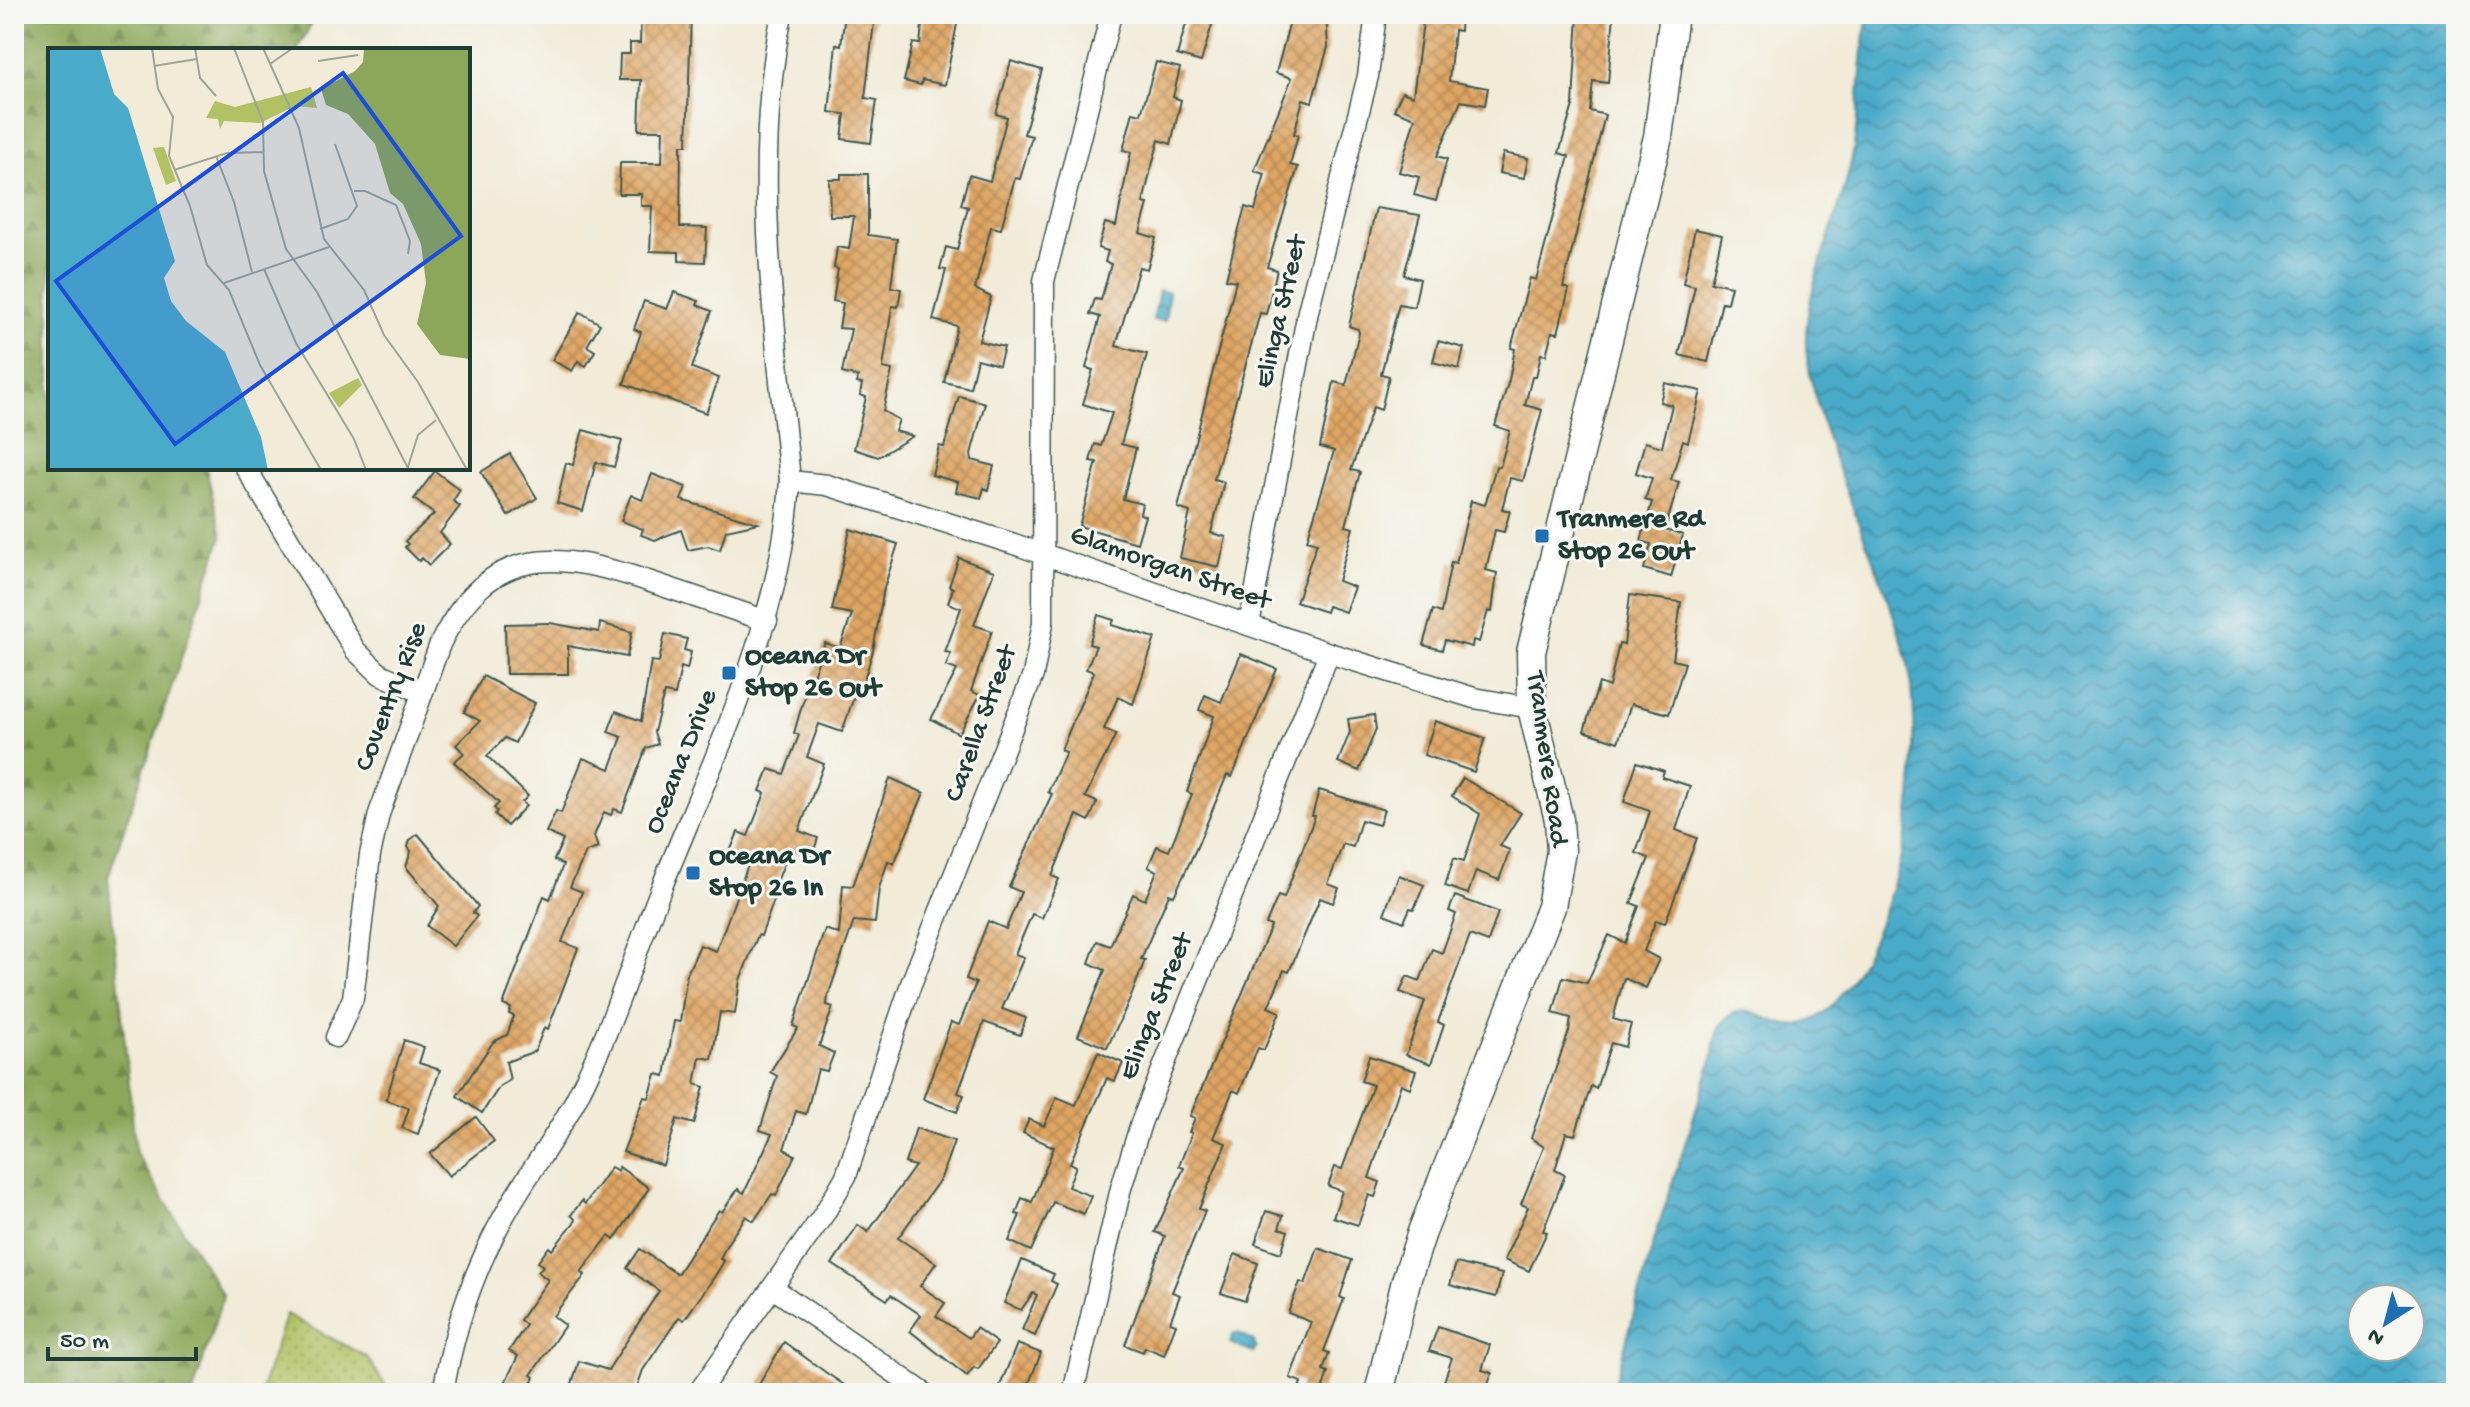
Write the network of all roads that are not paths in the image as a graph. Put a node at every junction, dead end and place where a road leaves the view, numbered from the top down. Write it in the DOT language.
graph roads {
  1 [pos="782,14"];
  2 [pos="1111,14"];
  3 [pos="1376,14"];
  4 [pos="1674,14"];
  5 [pos="247,470"];
  6 [pos="790,481"];
  7 [pos="1041,555"];
  8 [pos="767,621"];
  9 [pos="1249,625"];
  10 [pos="1329,653"];
  11 [pos="421,692"];
  12 [pos="1532,708"];
  13 [pos="336,1037"];
  14 [pos="773,1288"];
  15 [pos="443,1393"];
  16 [pos="698,1393"];
  17 [pos="924,1393"];
  18 [pos="1073,1393"];
  19 [pos="1379,1393"];
  1 -- 6 [label="street, Oceana Drive"];
  2 -- 7 [label="street, Carella Street"];
  3 -- 9 [label="street, Elinga Street"];
  4 -- 12 [label="street, Tranmere Road"];
  5 -- 11 [label="street"];
  6 -- 7 [label="street, Glamorgan Street"];
  6 -- 8 [label="street, Oceana Drive"];
  7 -- 9 [label="street, Glamorgan Street"];
  7 -- 14 [label="street, Carella Street"];
  8 -- 11 [label="street, Coventry Rise"];
  8 -- 15 [label="street, Oceana Drive"];
  9 -- 10 [label="street, Glamorgan Street"];
  10 -- 12 [label="street, Glamorgan Street"];
  10 -- 18 [label="street, Elinga Street"];
  11 -- 13 [label="street, Coventry Rise"];
  12 -- 19 [label="street, Tranmere Road"];
  14 -- 16 [label="street, Carella Street"];
  14 -- 17 [label="street"];
}
